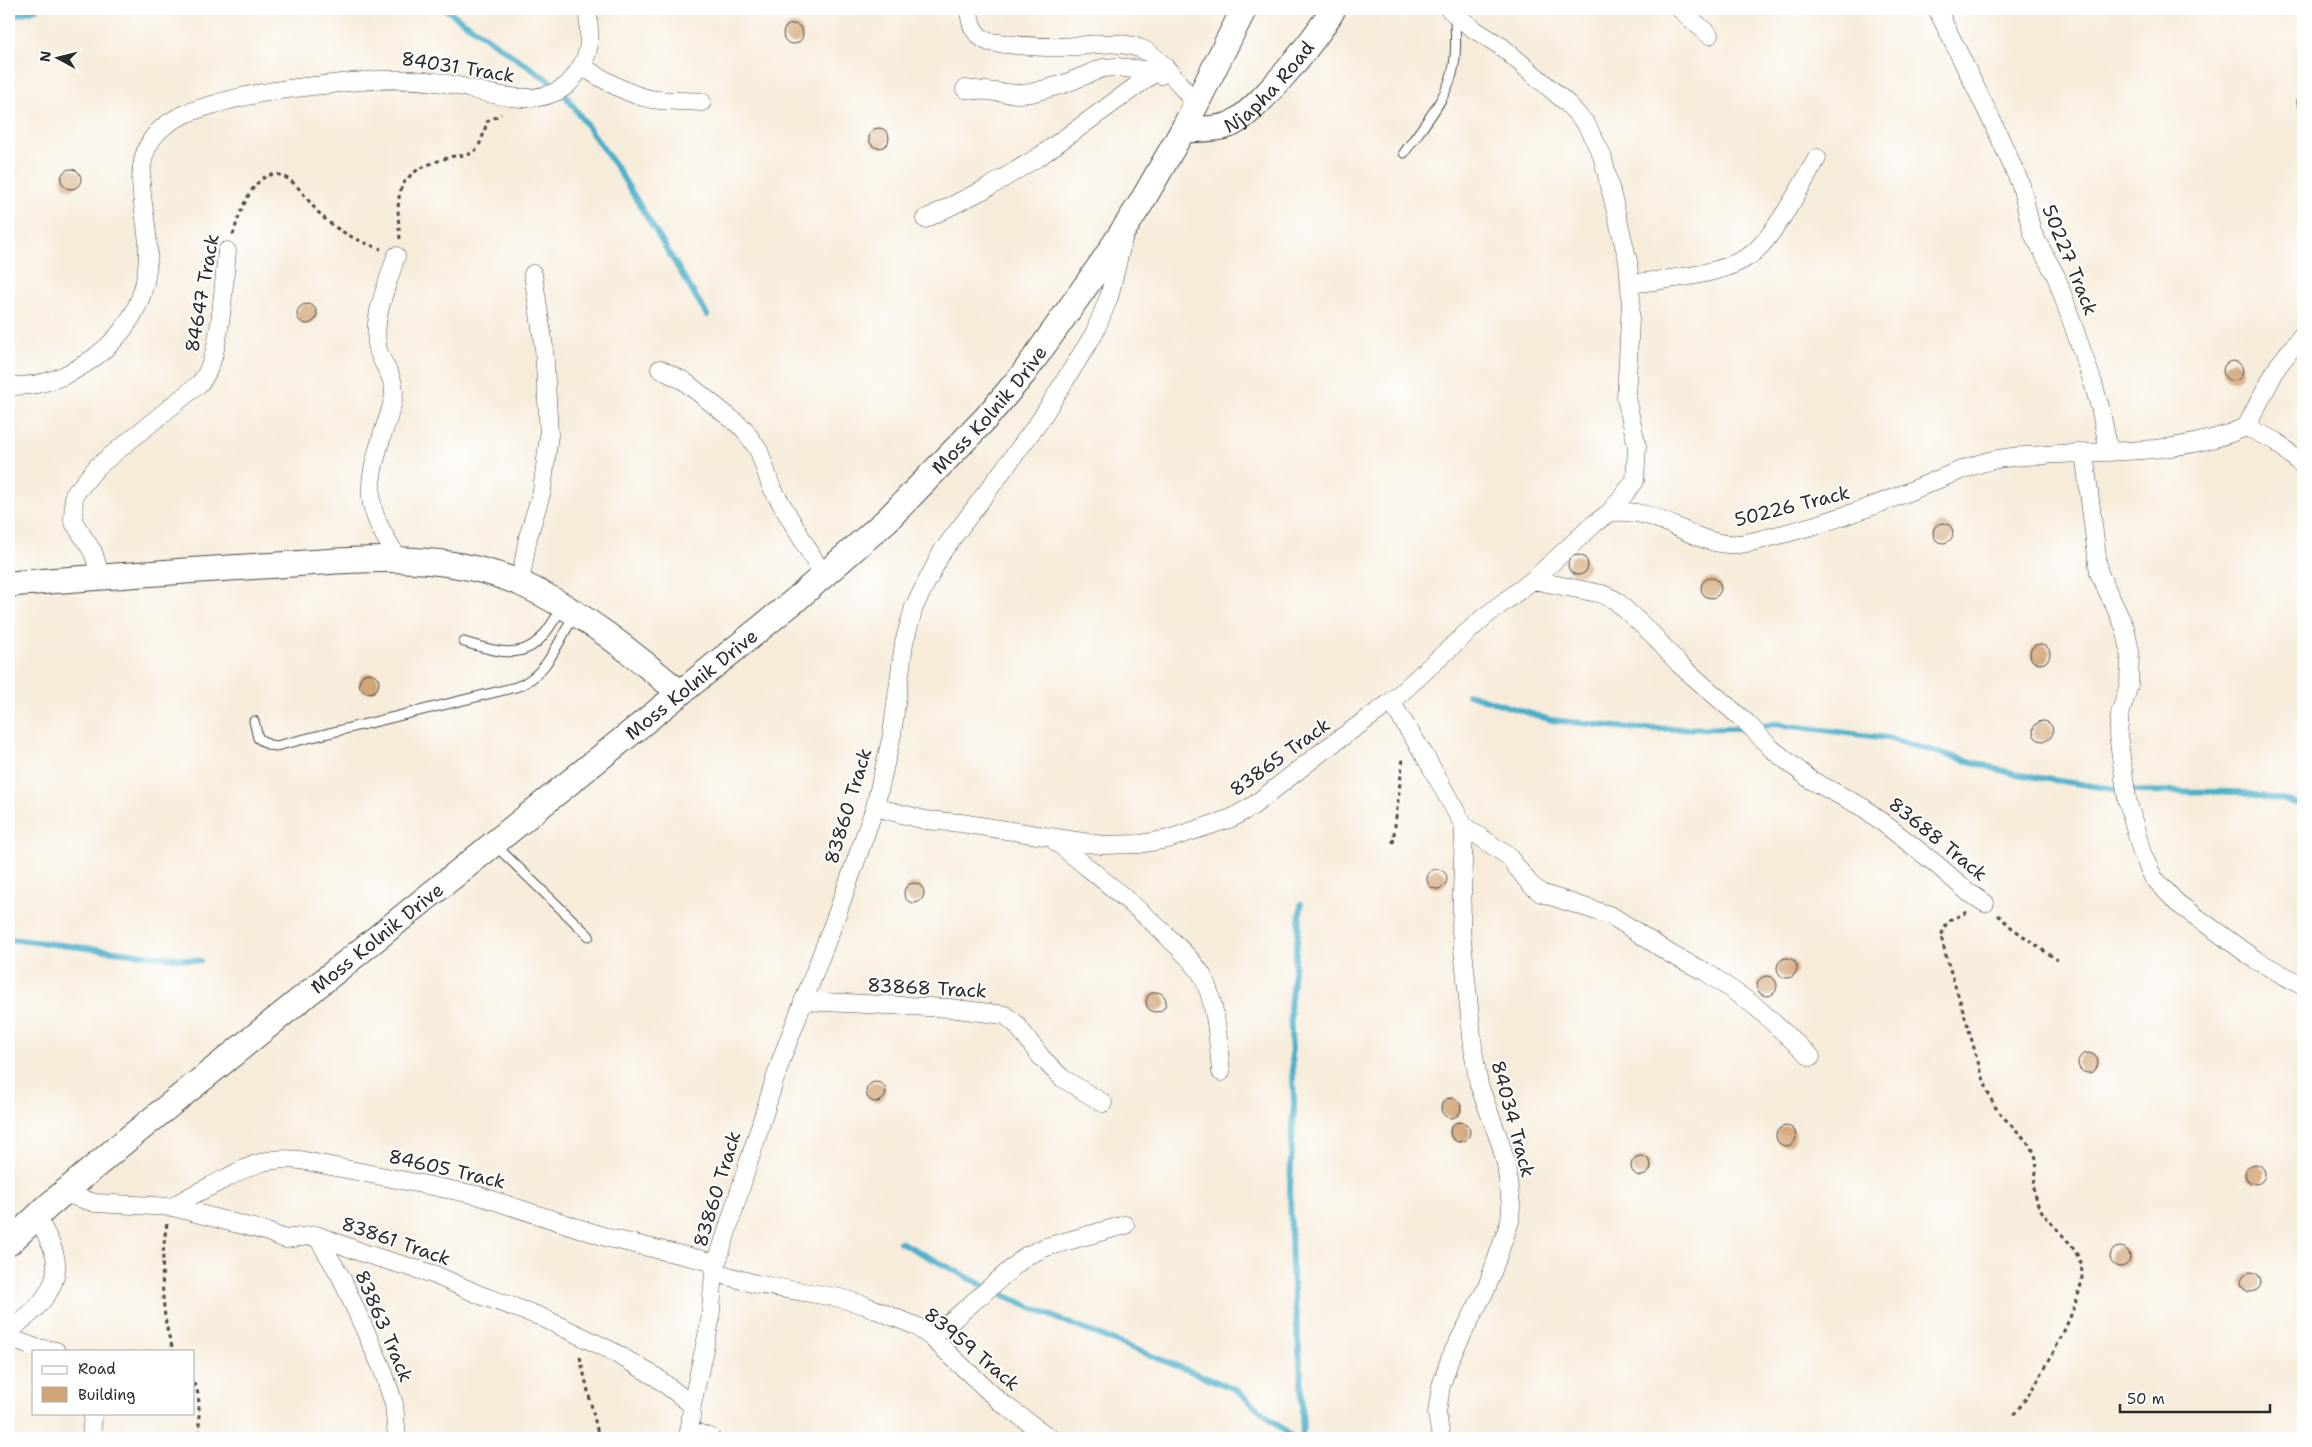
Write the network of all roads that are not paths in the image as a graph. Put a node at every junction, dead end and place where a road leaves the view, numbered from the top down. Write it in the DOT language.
graph roads {
  1 [pos="588,9"];
  2 [pos="969,9"];
  3 [pos="1244,9"];
  4 [pos="1333,9"];
  5 [pos="1680,9"];
  6 [pos="1937,9"];
  7 [pos="1452,11"];
  8 [pos="1708,35"];
  9 [pos="581,66"];
  10 [pos="1154,74"];
  11 [pos="1175,80"];
  12 [pos="965,89"];
  13 [pos="702,102"];
  14 [pos="1196,105"];
  15 [pos="1183,130"];
  16 [pos="1404,153"];
  17 [pos="1817,158"];
  18 [pos="925,219"];
  19 [pos="1126,224"];
  20 [pos="227,251"];
  21 [pos="396,256"];
  22 [pos="533,274"];
  23 [pos="1630,284"];
  24 [pos="2303,334"];
  25 [pos="660,369"];
  26 [pos="9,386"];
  27 [pos="2246,428"];
  28 [pos="2109,451"];
  29 [pos="2084,452"];
  30 [pos="2303,466"];
  31 [pos="1609,514"];
  32 [pos="398,558"];
  33 [pos="823,575"];
  34 [pos="101,577"];
  35 [pos="1533,580"];
  36 [pos="9,584"];
  37 [pos="520,584"];
  38 [pos="569,609"];
  39 [pos="464,642"];
  40 [pos="680,693"];
  41 [pos="1391,702"];
  42 [pos="254,720"];
  43 [pos="874,807"];
  44 [pos="1464,826"];
  45 [pos="1052,838"];
  46 [pos="493,843"];
  47 [pos="1985,902"];
  48 [pos="589,936"];
  49 [pos="2303,986"];
  50 [pos="802,1001"];
  51 [pos="1811,1057"];
  52 [pos="1221,1072"];
  53 [pos="1103,1103"];
  54 [pos="62,1193"];
  55 [pos="173,1207"];
  56 [pos="37,1216"];
  57 [pos="1124,1225"];
  58 [pos="316,1235"];
  59 [pos="9,1243"];
  60 [pos="715,1268"];
  61 [pos="9,1331"];
  62 [pos="9,1338"];
  63 [pos="932,1338"];
  64 [pos="49,1350"];
  65 [pos="692,1405"];
  66 [pos="93,1414"];
  67 [pos="689,1434"];
  68 [pos="92,1438"];
  69 [pos="397,1438"];
  70 [pos="711,1438"];
  71 [pos="1050,1438"];
  72 [pos="1442,1438"];
  1 -- 9 [label="street"];
  2 -- 11 [label="street"];
  3 -- 14 [label="main road, Moss Kolnik Drive"];
  4 -- 15 [label="main road, Njapha Road"];
  5 -- 8 [label="street"];
  6 -- 28 [label="street, 50227 Track"];
  7 -- 16 [label="lane"];
  7 -- 23 [label="street"];
  9 -- 13 [label="street"];
  9 -- 26 [label="street, 84031 Track"];
  10 -- 11 [label="street"];
  10 -- 12 [label="street"];
  10 -- 18 [label="street"];
  11 -- 14 [label="street"];
  14 -- 15 [label="main road, Moss Kolnik Drive"];
  15 -- 19 [label="main road, Moss Kolnik Drive"];
  17 -- 23 [label="street"];
  19 -- 33 [label="main road, Moss Kolnik Drive"];
  19 -- 43 [label="street, 83860 Track"];
  20 -- 34 [label="street, 84647 Track"];
  21 -- 32 [label="street"];
  22 -- 37 [label="street"];
  23 -- 31 [label="street"];
  24 -- 27 [label="street"];
  25 -- 33 [label="street"];
  27 -- 28 [label="street, 50226 Track"];
  27 -- 30 [label="street"];
  28 -- 29 [label="street, 50226 Track"];
  29 -- 31 [label="street, 50226 Track"];
  29 -- 49 [label="street"];
  31 -- 35 [label="street, 83865 Track"];
  32 -- 34 [label="main road"];
  32 -- 37 [label="main road"];
  33 -- 40 [label="main road, Moss Kolnik Drive"];
  34 -- 36 [label="main road"];
  35 -- 41 [label="street, 83865 Track"];
  35 -- 47 [label="street, 83688 Track"];
  37 -- 38 [label="main road"];
  38 -- 39 [label="lane"];
  38 -- 40 [label="main road"];
  38 -- 42 [label="lane"];
  40 -- 46 [label="main road, Moss Kolnik Drive"];
  41 -- 44 [label="street"];
  41 -- 45 [label="street, 83865 Track"];
  43 -- 45 [label="street, 83865 Track"];
  43 -- 50 [label="street, 83860 Track"];
  44 -- 51 [label="street"];
  44 -- 72 [label="street, 84034 Track"];
  45 -- 52 [label="street"];
  46 -- 48 [label="lane"];
  46 -- 54 [label="main road, Moss Kolnik Drive"];
  50 -- 53 [label="street, 83868 Track"];
  50 -- 60 [label="street, 83860 Track"];
  54 -- 55 [label="street, 83861 Track"];
  54 -- 56 [label="main road, Moss Kolnik Drive"];
  55 -- 58 [label="street, 83861 Track"];
  55 -- 60 [label="street, 84605 Track"];
  56 -- 59 [label="main road, Moss Kolnik Drive"];
  56 -- 61 [label="street"];
  57 -- 63 [label="street"];
  58 -- 65 [label="street, 83861 Track"];
  58 -- 69 [label="street, 83863 Track"];
  60 -- 63 [label="street, 83959 Track"];
  60 -- 65 [label="street, 83860 Track"];
  62 -- 64 [label="street"];
  63 -- 71 [label="street, 83959 Track"];
  65 -- 67 [label="street, 83860 Track"];
  66 -- 68 [label="street"];
  67 -- 70 [label="street"];
}
